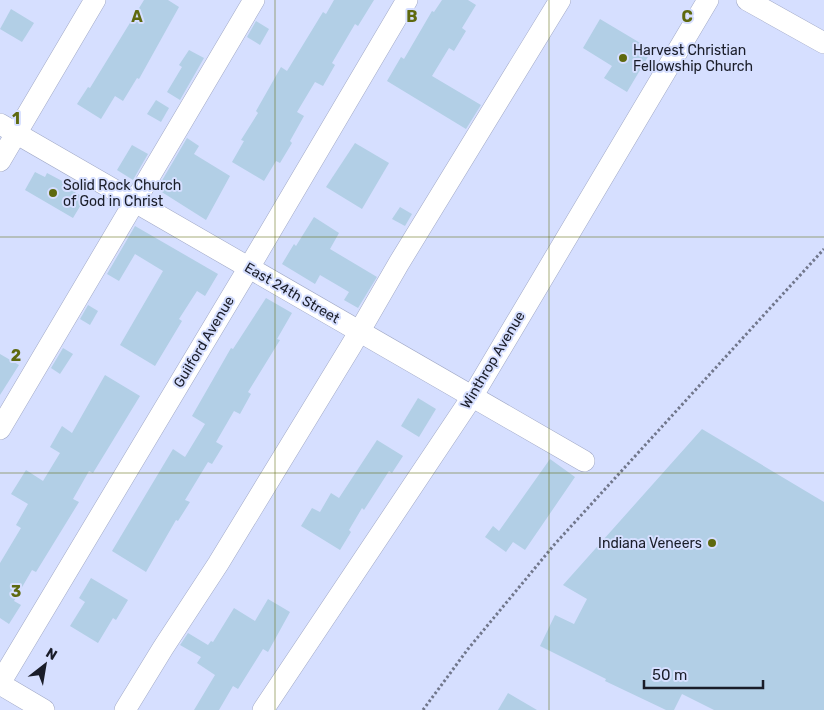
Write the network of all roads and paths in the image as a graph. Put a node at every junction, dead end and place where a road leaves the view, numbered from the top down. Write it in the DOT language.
graph roads {
  1 [pos="95,0"];
  2 [pos="254,0"];
  3 [pos="407,0"];
  4 [pos="560,0"];
  5 [pos="708,0"];
  6 [pos="747,0"];
  7 [pos="824,43"];
  8 [pos="8,128"];
  9 [pos="0,161"];
  10 [pos="135,202"];
  11 [pos="824,249"];
  12 [pos="249,268"];
  13 [pos="360,332"];
  14 [pos="472,397"];
  15 [pos="0,429"];
  16 [pos="584,461"];
  17 [pos="0,684"];
  18 [pos="44,710"];
  19 [pos="125,710"];
  20 [pos="263,710"];
  21 [pos="424,710"];
  1 -- 8 [label="street"];
  2 -- 10 [label="street"];
  3 -- 12 [label="street, Guilford Avenue"];
  4 -- 13 [label="street"];
  5 -- 14 [label="street, Winthrop Avenue"];
  6 -- 7 [label="street"];
  8 -- 9 [label="street"];
  8 -- 10 [label="street, East 24th Street"];
  10 -- 12 [label="street, East 24th Street"];
  10 -- 15 [label="street"];
  11 -- 21 [label="path"];
  12 -- 13 [label="street, East 24th Street"];
  12 -- 17 [label="street, Guilford Avenue"];
  13 -- 14 [label="street, East 24th Street"];
  13 -- 19 [label="street"];
  14 -- 16 [label="street, East 24th Street"];
  14 -- 20 [label="street, Winthrop Avenue"];
  17 -- 18 [label="street"];
}
